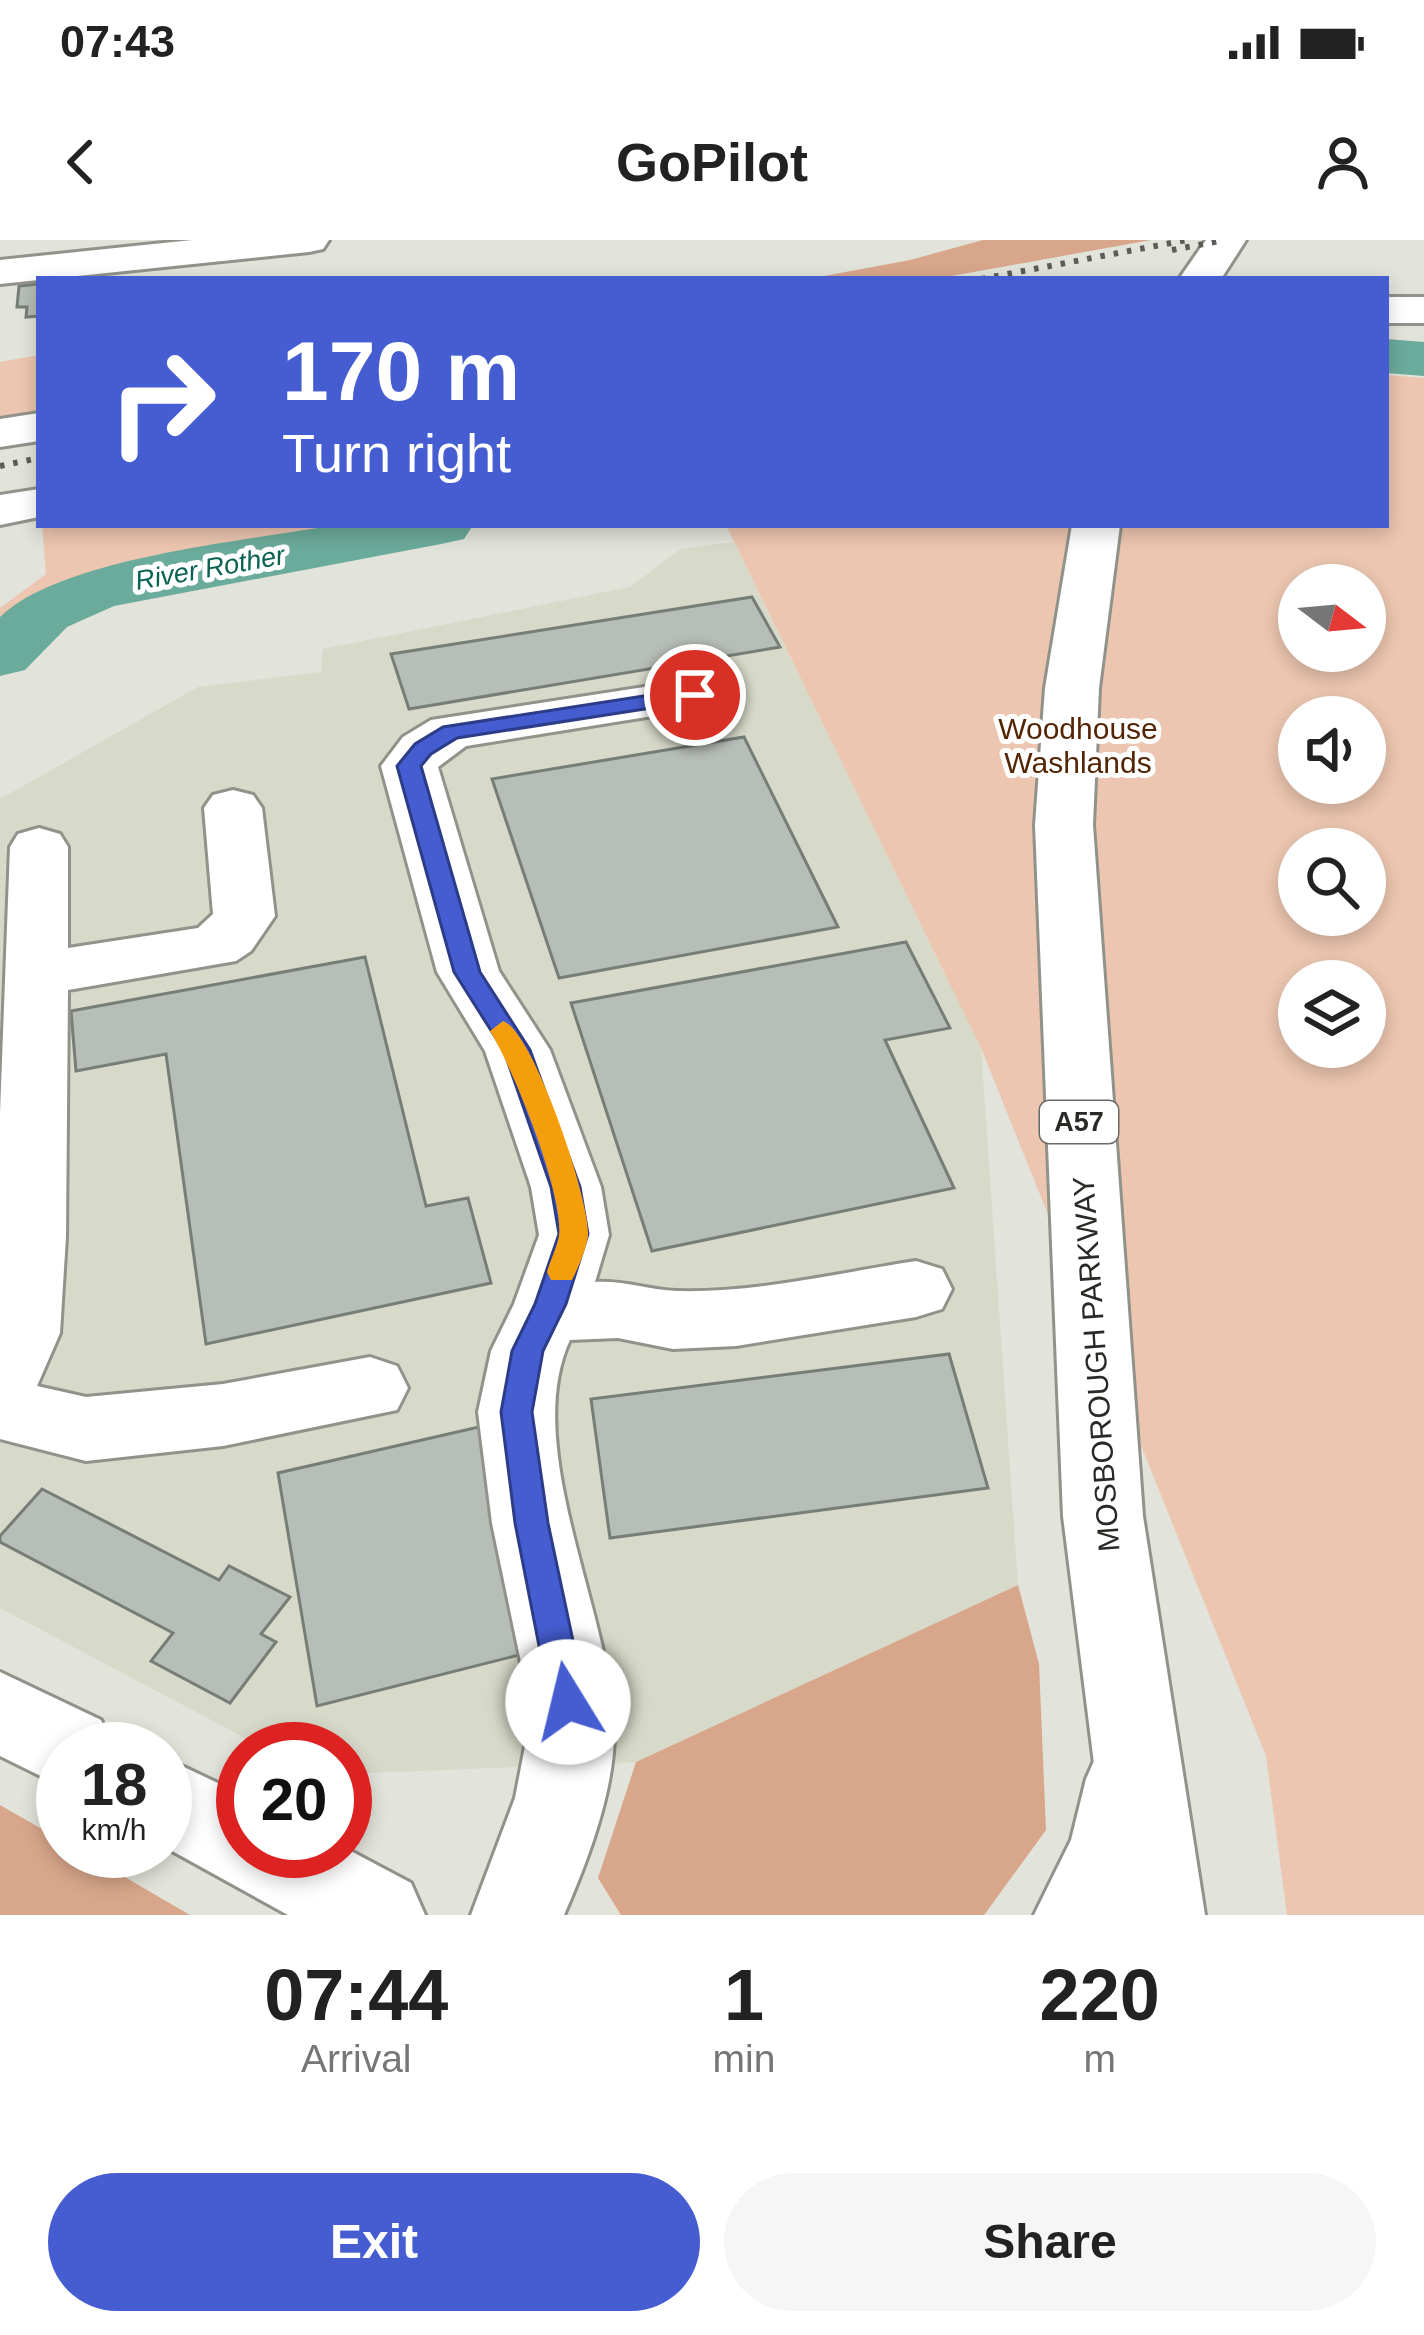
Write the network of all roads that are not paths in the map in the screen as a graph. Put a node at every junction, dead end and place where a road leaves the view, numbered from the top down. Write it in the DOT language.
graph roads {
  1 [pos="22,240"];
  2 [pos="309,240"];
  3 [pos="1226,240"];
  4 [pos="216,245"];
  5 [pos="0,269"];
  6 [pos="1202,276"];
  7 [pos="1389,310"];
  8 [pos="1424,310"];
  9 [pos="36,427"];
  10 [pos="0,433"];
  11 [pos="36,504"];
  12 [pos="0,510"];
  13 [pos="1095,528"];
  14 [pos="695,695"];
  15 [pos="233,808"];
  16 [pos="38,847"];
  17 [pos="41,975"];
  18 [pos="916,1289"];
  19 [pos="547,1313"];
  20 [pos="0,1384"];
  21 [pos="370,1388"];
  22 [pos="0,1408"];
  23 [pos="0,1711"];
  24 [pos="1133,1718"];
  25 [pos="36,1731"];
  26 [pos="310,1878"];
  27 [pos="379,1915"];
  28 [pos="517,1915"];
  29 [pos="1080,1915"];
  30 [pos="1159,1915"];
  1 -- 5 [label="main road"];
  2 -- 4 [label="main road"];
  3 -- 6 [label="main road"];
  4 -- 5 [label="main road"];
  7 -- 8 [label="main road"];
  9 -- 10 [label="main road"];
  11 -- 12 [label="main road"];
  13 -- 24 [label="main road, MOSBOROUGH PARKWAY / A57"];
  14 -- 19 [label="main road"];
  15 -- 17 [label="main road"];
  16 -- 17 [label="main road"];
  17 -- 20 [label="main road"];
  18 -- 19 [label="main road"];
  19 -- 28 [label="main road"];
  21 -- 22 [label="main road"];
  23 -- 25 [label="main road"];
  24 -- 29 [label="main road"];
  24 -- 30 [label="main road, MOSBOROUGH PARKWAY / A57"];
  26 -- 27 [label="main road"];
}
